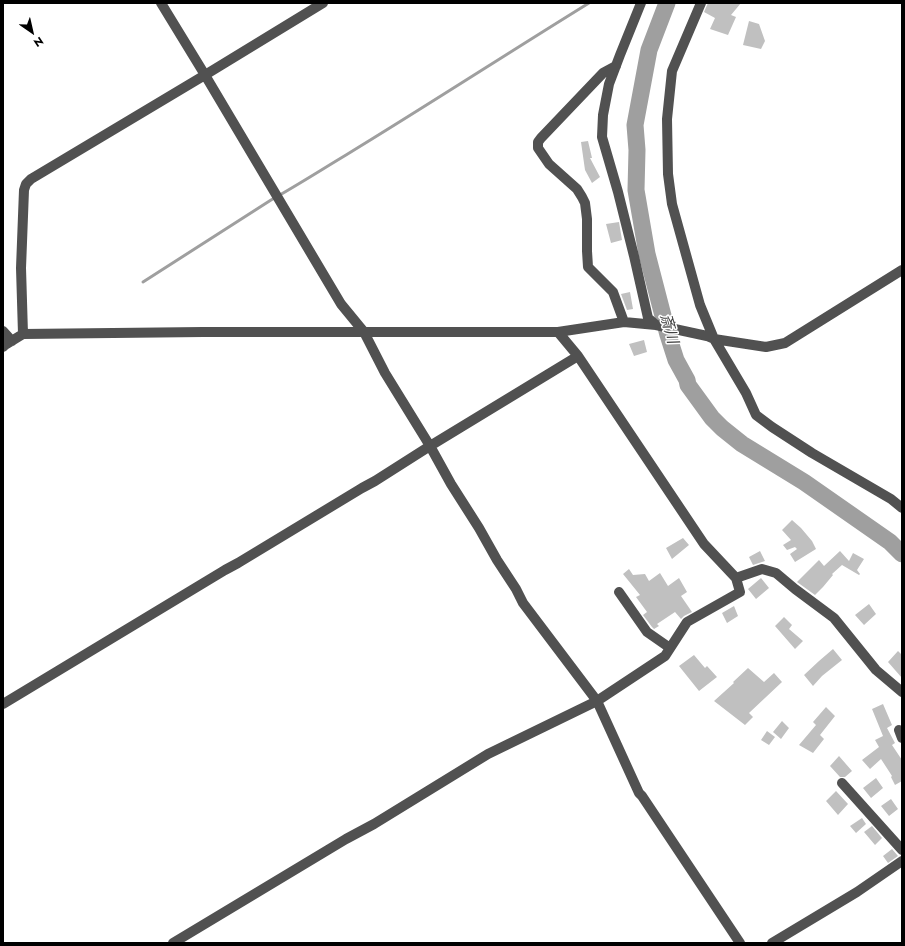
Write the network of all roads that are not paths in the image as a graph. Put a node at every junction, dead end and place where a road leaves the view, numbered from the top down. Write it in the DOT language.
graph roads {
  1 [pos="161,3"];
  2 [pos="323,3"];
  3 [pos="641,3"];
  4 [pos="701,3"];
  5 [pos="616,66"];
  6 [pos="205,75"];
  7 [pos="902,270"];
  8 [pos="624,322"];
  9 [pos="656,325"];
  10 [pos="3,331"];
  11 [pos="364,332"];
  12 [pos="558,332"];
  13 [pos="23,334"];
  14 [pos="710,338"];
  15 [pos="12,340"];
  16 [pos="3,347"];
  17 [pos="578,356"];
  18 [pos="430,446"];
  19 [pos="902,508"];
  20 [pos="736,578"];
  21 [pos="619,592"];
  22 [pos="670,648"];
  23 [pos="902,692"];
  24 [pos="597,701"];
  25 [pos="3,704"];
  26 [pos="842,782"];
  27 [pos="902,850"];
  28 [pos="902,860"];
  29 [pos="173,943"];
  30 [pos="740,943"];
  31 [pos="772,943"];
  1 -- 6 [label="street"];
  2 -- 6 [label="street"];
  3 -- 5 [label="street"];
  4 -- 14 [label="street"];
  5 -- 8 [label="street"];
  5 -- 9 [label="street"];
  6 -- 11 [label="street"];
  6 -- 13 [label="street"];
  7 -- 14 [label="street"];
  8 -- 9 [label="street"];
  8 -- 12 [label="street"];
  9 -- 14 [label="street"];
  10 -- 15 [label="street"];
  11 -- 12 [label="street"];
  11 -- 13 [label="street"];
  11 -- 18 [label="street"];
  12 -- 17 [label="street"];
  13 -- 15 [label="street"];
  14 -- 19 [label="street"];
  15 -- 16 [label="street"];
  17 -- 18 [label="street"];
  17 -- 20 [label="street"];
  18 -- 24 [label="street"];
  18 -- 25 [label="street"];
  20 -- 22 [label="street"];
  20 -- 23 [label="street"];
  21 -- 22 [label="street"];
  22 -- 24 [label="street"];
  24 -- 29 [label="street"];
  24 -- 30 [label="street"];
  26 -- 27 [label="street"];
  28 -- 31 [label="street"];
}
